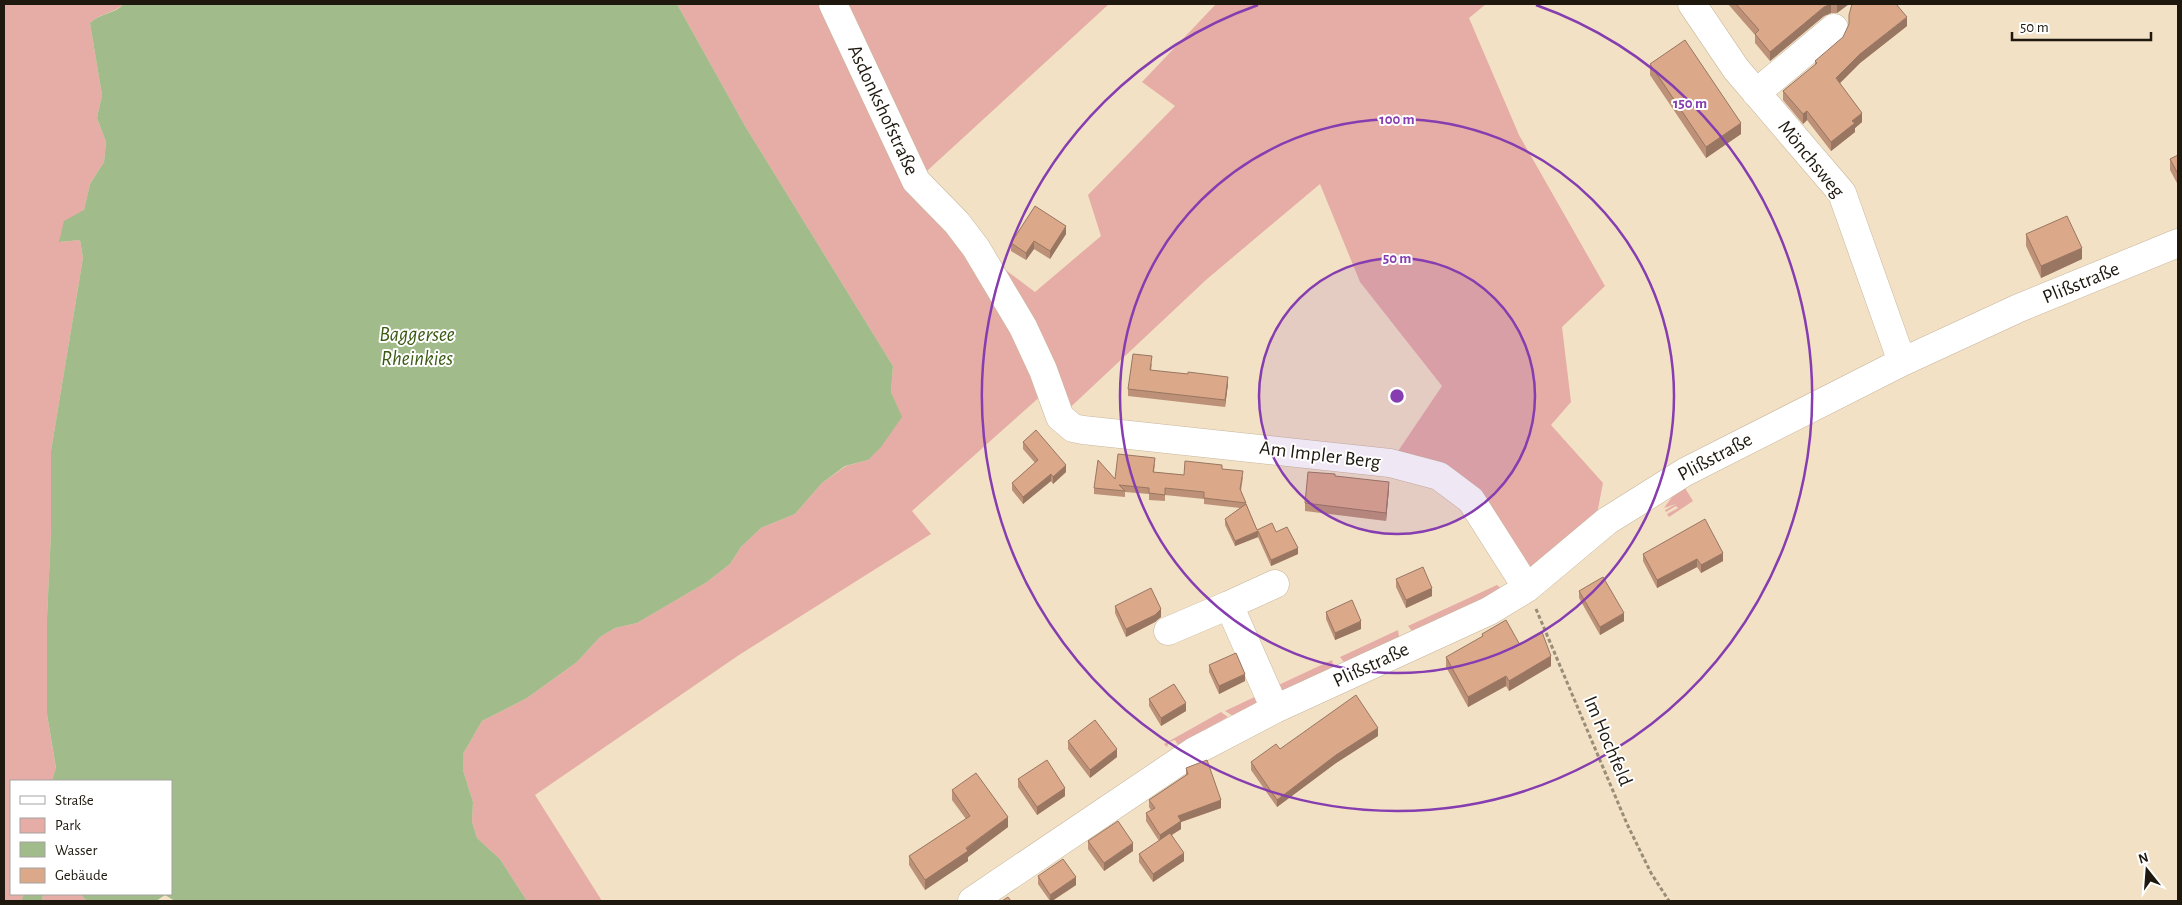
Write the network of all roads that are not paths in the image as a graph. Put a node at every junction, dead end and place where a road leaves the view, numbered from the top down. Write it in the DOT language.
graph roads {
  1 [pos="833,4"];
  2 [pos="1698,6"];
  3 [pos="1834,28"];
  4 [pos="1756,93"];
  5 [pos="2178,243"];
  6 [pos="1902,362"];
  7 [pos="1060,417"];
  8 [pos="1275,584"];
  9 [pos="1527,588"];
  10 [pos="1230,605"];
  11 [pos="1168,631"];
  12 [pos="1275,709"];
  13 [pos="972,901"];
  1 -- 7 [label="street, Asdonkshofstraße"];
  2 -- 4 [label="street, Mönchsweg"];
  3 -- 4 [label="street"];
  4 -- 6 [label="street, Mönchsweg"];
  5 -- 6 [label="street, Plißstraße"];
  6 -- 9 [label="street, Plißstraße"];
  7 -- 9 [label="street, Am Impler Berg"];
  8 -- 10 [label="street"];
  9 -- 12 [label="street, Plißstraße"];
  10 -- 11 [label="street"];
  10 -- 12 [label="street"];
  12 -- 13 [label="street, Plißstraße"];
}
